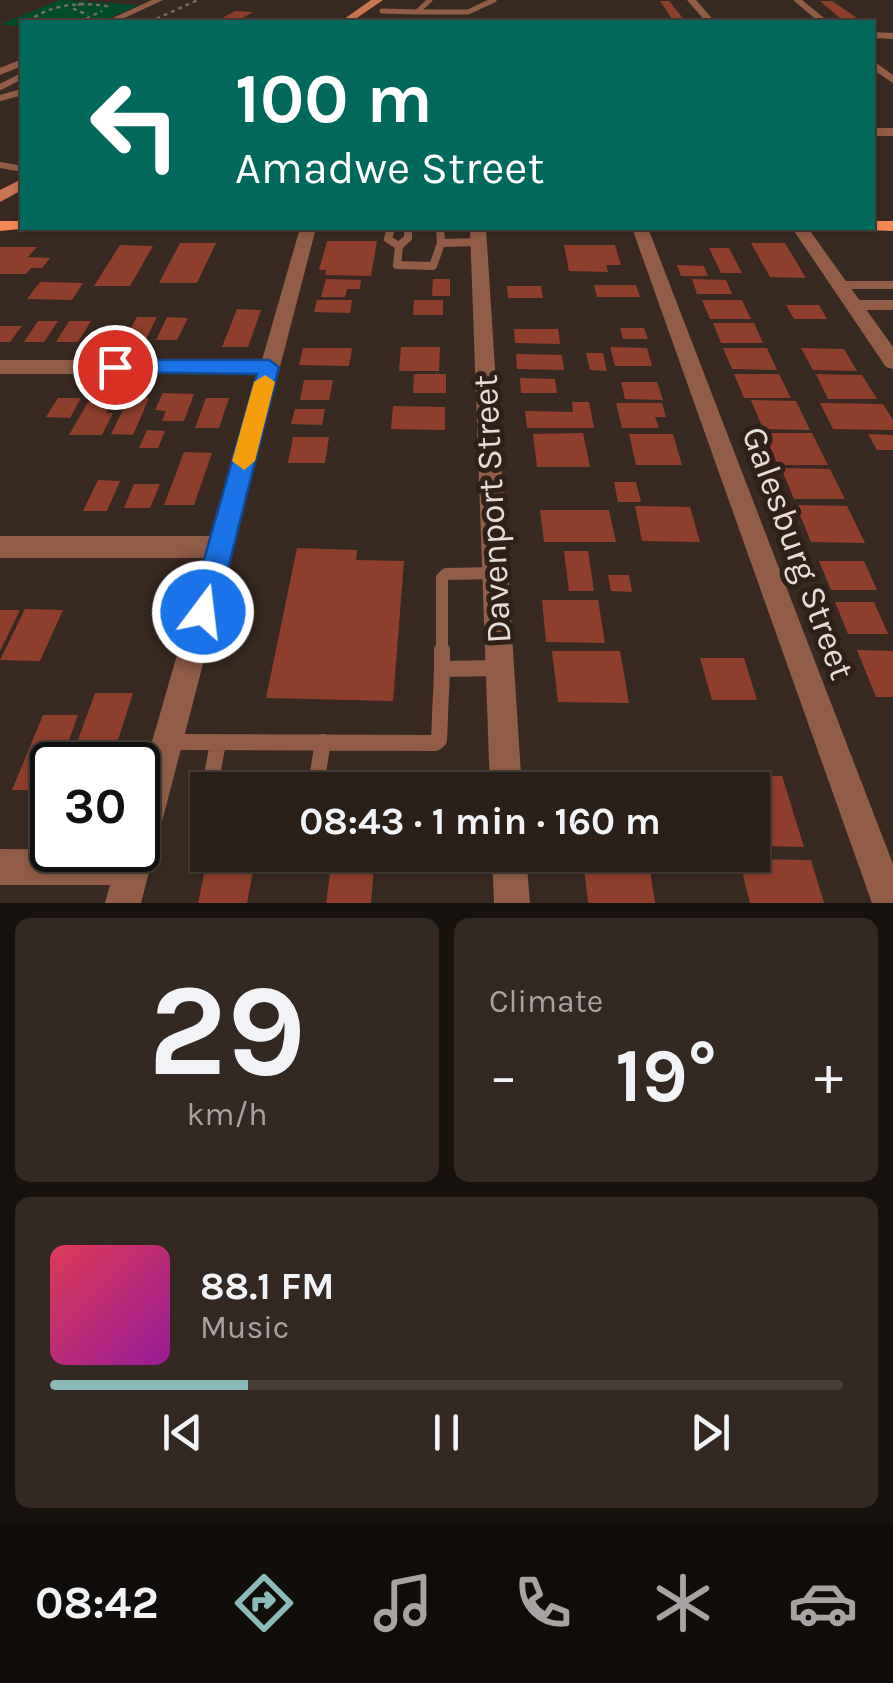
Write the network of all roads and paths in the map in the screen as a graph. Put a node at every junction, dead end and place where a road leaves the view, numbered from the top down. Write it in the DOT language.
graph roads {
  1 [pos="159,0"];
  2 [pos="198,0"];
  3 [pos="397,0"];
  4 [pos="430,0"];
  5 [pos="494,0"];
  6 [pos="691,0"];
  7 [pos="797,0"];
  8 [pos="81,4"];
  9 [pos="380,5"];
  10 [pos="418,12"];
  11 [pos="90,14"];
  12 [pos="32,20"];
  13 [pos="82,20"];
  14 [pos="114,20"];
  15 [pos="153,20"];
  16 [pos="348,20"];
  17 [pos="709,20"];
  18 [pos="822,20"];
  19 [pos="16,171"];
  20 [pos="0,177"];
  21 [pos="0,197"];
  22 [pos="307,230"];
  23 [pos="390,230"];
  24 [pos="408,230"];
  25 [pos="440,230"];
  26 [pos="641,230"];
  27 [pos="801,230"];
  28 [pos="479,234"];
  29 [pos="440,242"];
  30 [pos="399,246"];
  31 [pos="840,284"];
  32 [pos="893,285"];
  33 [pos="853,304"];
  34 [pos="893,305"];
  35 [pos="893,362"];
  36 [pos="0,367"];
  37 [pos="269,367"];
  38 [pos="221,546"];
  39 [pos="0,547"];
  40 [pos="496,572"];
  41 [pos="442,668"];
  42 [pos="500,668"];
  43 [pos="167,742"];
  44 [pos="218,742"];
  45 [pos="323,742"];
  46 [pos="160,768"];
  47 [pos="212,772"];
  48 [pos="318,772"];
  49 [pos="505,772"];
  50 [pos="30,864"];
  51 [pos="0,866"];
  52 [pos="131,872"];
  53 [pos="510,872"];
  54 [pos="123,903"];
  55 [pos="512,903"];
  56 [pos="890,903"];
  1 -- 14 [label="street"];
  2 -- 15 [label="path"];
  3 -- 9 [label="main road"];
  4 -- 10 [label="lane"];
  5 -- 10 [label="lane"];
  6 -- 17 [label="street"];
  7 -- 18 [label="street"];
  8 -- 11 [label="path"];
  8 -- 11 [label="path"];
  8 -- 12 [label="path"];
  9 -- 10 [label="lane"];
  9 -- 16 [label="main road"];
  11 -- 13 [label="path"];
  11 -- 14 [label="path"];
  19 -- 20 [label="main road"];
  19 -- 21 [label="main road"];
  22 -- 37 [label="street"];
  23 -- 30 [label="lane"];
  24 -- 30 [label="lane"];
  25 -- 29 [label="lane"];
  26 -- 56 [label="street, Galesburg Street"];
  27 -- 31 [label="street"];
  28 -- 29 [label="lane"];
  28 -- 40 [label="street, Davenport Street"];
  29 -- 30 [label="lane"];
  31 -- 32 [label="lane"];
  31 -- 33 [label="street"];
  33 -- 34 [label="lane"];
  33 -- 35 [label="street"];
  36 -- 37 [label="street"];
  37 -- 38 [label="street"];
  38 -- 39 [label="street"];
  38 -- 43 [label="street"];
  40 -- 41 [label="lane"];
  40 -- 42 [label="street, Davenport Street"];
  41 -- 42 [label="lane"];
  41 -- 45 [label="lane"];
  42 -- 49 [label="street, Davenport Street"];
  43 -- 44 [label="lane"];
  43 -- 46 [label="street"];
  44 -- 45 [label="lane"];
  44 -- 47 [label="lane"];
  45 -- 48 [label="lane"];
  50 -- 51 [label="street"];
  52 -- 54 [label="street"];
  53 -- 55 [label="street"];
}
